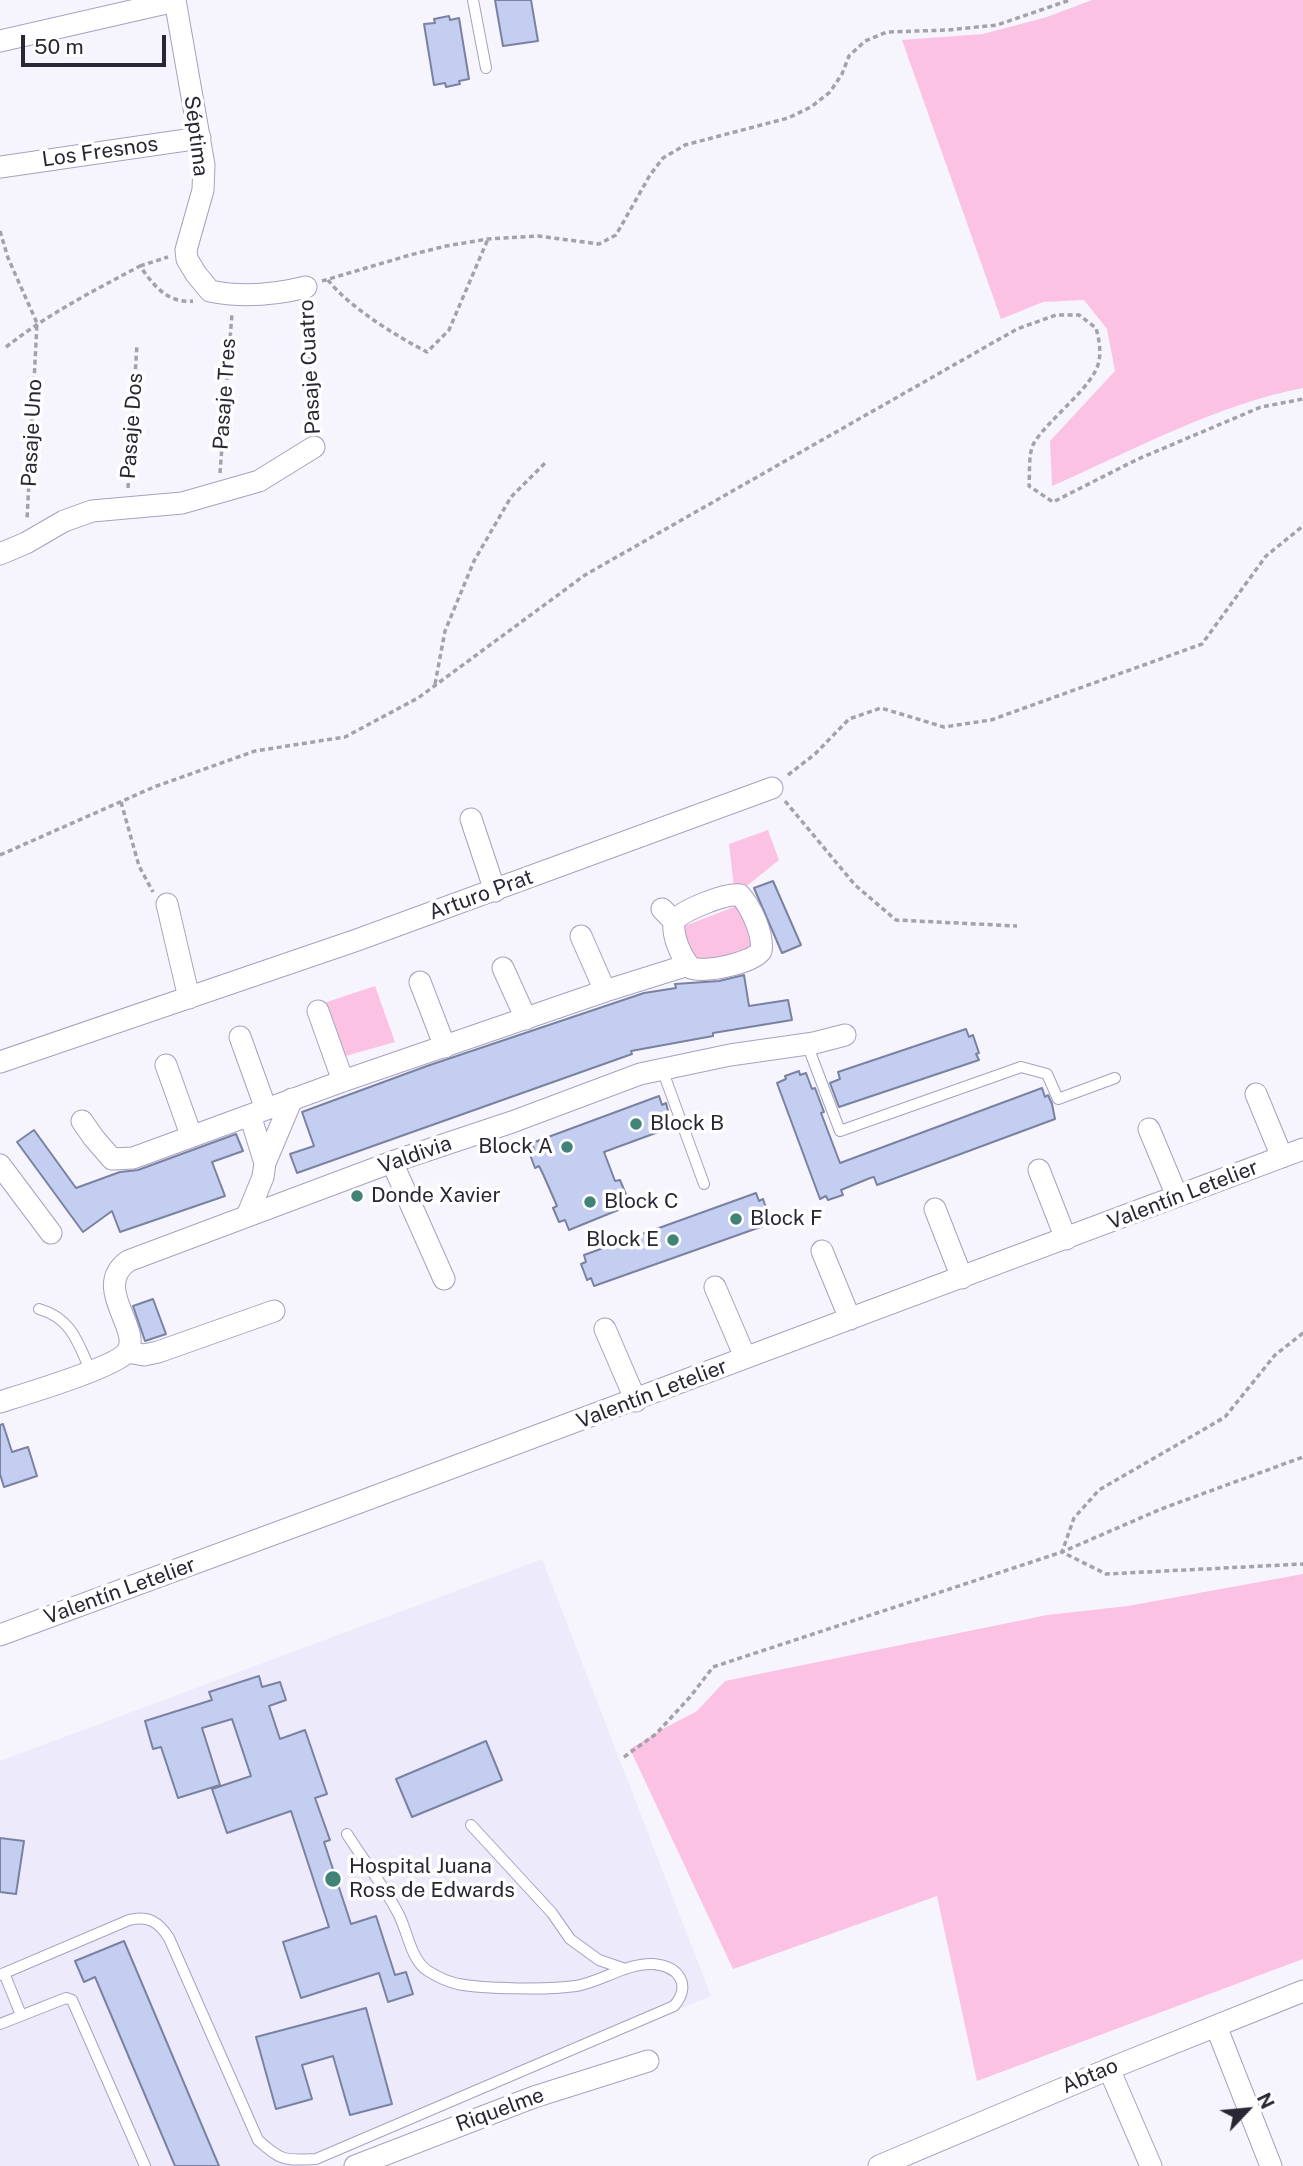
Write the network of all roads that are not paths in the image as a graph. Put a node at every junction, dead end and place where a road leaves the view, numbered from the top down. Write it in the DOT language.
graph roads {
  1 [pos="473,0"];
  2 [pos="175,1"];
  3 [pos="0,41"];
  4 [pos="486,68"];
  5 [pos="200,138"];
  6 [pos="0,167"];
  7 [pos="306,287"];
  8 [pos="314,447"];
  9 [pos="0,554"];
  10 [pos="772,788"];
  11 [pos="471,819"];
  12 [pos="495,891"];
  13 [pos="167,904"];
  14 [pos="581,936"];
  15 [pos="688,965"];
  16 [pos="503,968"];
  17 [pos="419,982"];
  18 [pos="605,990"];
  19 [pos="189,998"];
  20 [pos="318,1011"];
  21 [pos="526,1019"];
  22 [pos="845,1035"];
  23 [pos="240,1037"];
  24 [pos="807,1044"];
  25 [pos="445,1047"];
  26 [pos="0,1062"];
  27 [pos="166,1065"];
  28 [pos="662,1069"];
  29 [pos="1115,1079"];
  30 [pos="343,1081"];
  31 [pos="1256,1094"];
  32 [pos="292,1099"];
  33 [pos="258,1112"];
  34 [pos="82,1121"];
  35 [pos="1149,1129"];
  36 [pos="191,1135"];
  37 [pos="1303,1150"];
  38 [pos="1282,1157"];
  39 [pos="391,1162"];
  40 [pos="265,1163"];
  41 [pos="0,1165"];
  42 [pos="1039,1170"];
  43 [pos="704,1184"];
  44 [pos="1177,1196"];
  45 [pos="935,1209"];
  46 [pos="247,1216"];
  47 [pos="51,1233"];
  48 [pos="1066,1239"];
  49 [pos="822,1251"];
  50 [pos="962,1278"];
  51 [pos="444,1279"];
  52 [pos="715,1287"];
  53 [pos="39,1309"];
  54 [pos="274,1311"];
  55 [pos="850,1319"];
  56 [pos="605,1329"];
  57 [pos="127,1352"];
  58 [pos="745,1357"];
  59 [pos="90,1370"];
  60 [pos="636,1401"];
  61 [pos="0,1402"];
  62 [pos="0,1635"];
  63 [pos="471,1825"];
  64 [pos="347,1834"];
  65 [pos="625,1969"];
  66 [pos="2,1974"];
  67 [pos="1303,1991"];
  68 [pos="21,2015"];
  69 [pos="0,2024"];
  70 [pos="1216,2026"];
  71 [pos="648,2061"];
  72 [pos="1109,2068"];
  73 [pos="145,2166"];
  74 [pos="355,2166"];
  75 [pos="879,2166"];
  76 [pos="1151,2166"];
  77 [pos="1271,2166"];
  1 -- 4 [label="lane"];
  2 -- 3 [label="street"];
  2 -- 5 [label="street, Séptima"];
  5 -- 6 [label="street, Los Fresnos"];
  5 -- 7 [label="street, Séptima"];
  8 -- 9 [label="street"];
  10 -- 12 [label="street, Arturo Prat"];
  11 -- 12 [label="street"];
  12 -- 19 [label="street, Arturo Prat"];
  13 -- 19 [label="street"];
  14 -- 18 [label="street"];
  15 -- 15 [label="street"];
  15 -- 18 [label="street"];
  16 -- 21 [label="street"];
  17 -- 25 [label="street"];
  18 -- 21 [label="street"];
  19 -- 26 [label="street, Arturo Prat"];
  20 -- 30 [label="street"];
  21 -- 25 [label="street"];
  22 -- 24 [label="street, Valdivia"];
  23 -- 33 [label="street"];
  24 -- 28 [label="street, Valdivia"];
  24 -- 29 [label="lane"];
  25 -- 30 [label="street"];
  27 -- 36 [label="street"];
  28 -- 39 [label="street, Valdivia"];
  28 -- 43 [label="lane"];
  30 -- 32 [label="street"];
  31 -- 38 [label="street"];
  32 -- 33 [label="street"];
  32 -- 40 [label="street"];
  33 -- 36 [label="street"];
  33 -- 40 [label="street"];
  34 -- 36 [label="street"];
  35 -- 44 [label="street"];
  37 -- 38 [label="street, Valentín Letelier"];
  38 -- 44 [label="street, Valentín Letelier"];
  39 -- 46 [label="street, Valdivia"];
  39 -- 51 [label="street"];
  40 -- 46 [label="street"];
  41 -- 47 [label="street"];
  42 -- 48 [label="street"];
  44 -- 48 [label="street, Valentín Letelier"];
  45 -- 50 [label="street"];
  46 -- 57 [label="street, Valdivia"];
  48 -- 50 [label="street, Valentín Letelier"];
  49 -- 55 [label="street"];
  50 -- 55 [label="street, Valentín Letelier"];
  52 -- 58 [label="street"];
  53 -- 59 [label="lane"];
  54 -- 57 [label="street"];
  55 -- 58 [label="street, Valentín Letelier"];
  56 -- 60 [label="street"];
  57 -- 59 [label="street"];
  58 -- 60 [label="street, Valentín Letelier"];
  59 -- 61 [label="street"];
  60 -- 62 [label="street, Valentín Letelier"];
  63 -- 65 [label="lane"];
  64 -- 65 [label="lane"];
  65 -- 66 [label="lane"];
  66 -- 68 [label="lane"];
  67 -- 70 [label="street, Abtao"];
  68 -- 69 [label="lane"];
  68 -- 73 [label="lane"];
  70 -- 72 [label="street, Abtao"];
  70 -- 77 [label="street"];
  71 -- 74 [label="street, Riquelme"];
  72 -- 75 [label="street, Abtao"];
  72 -- 76 [label="street"];
}
